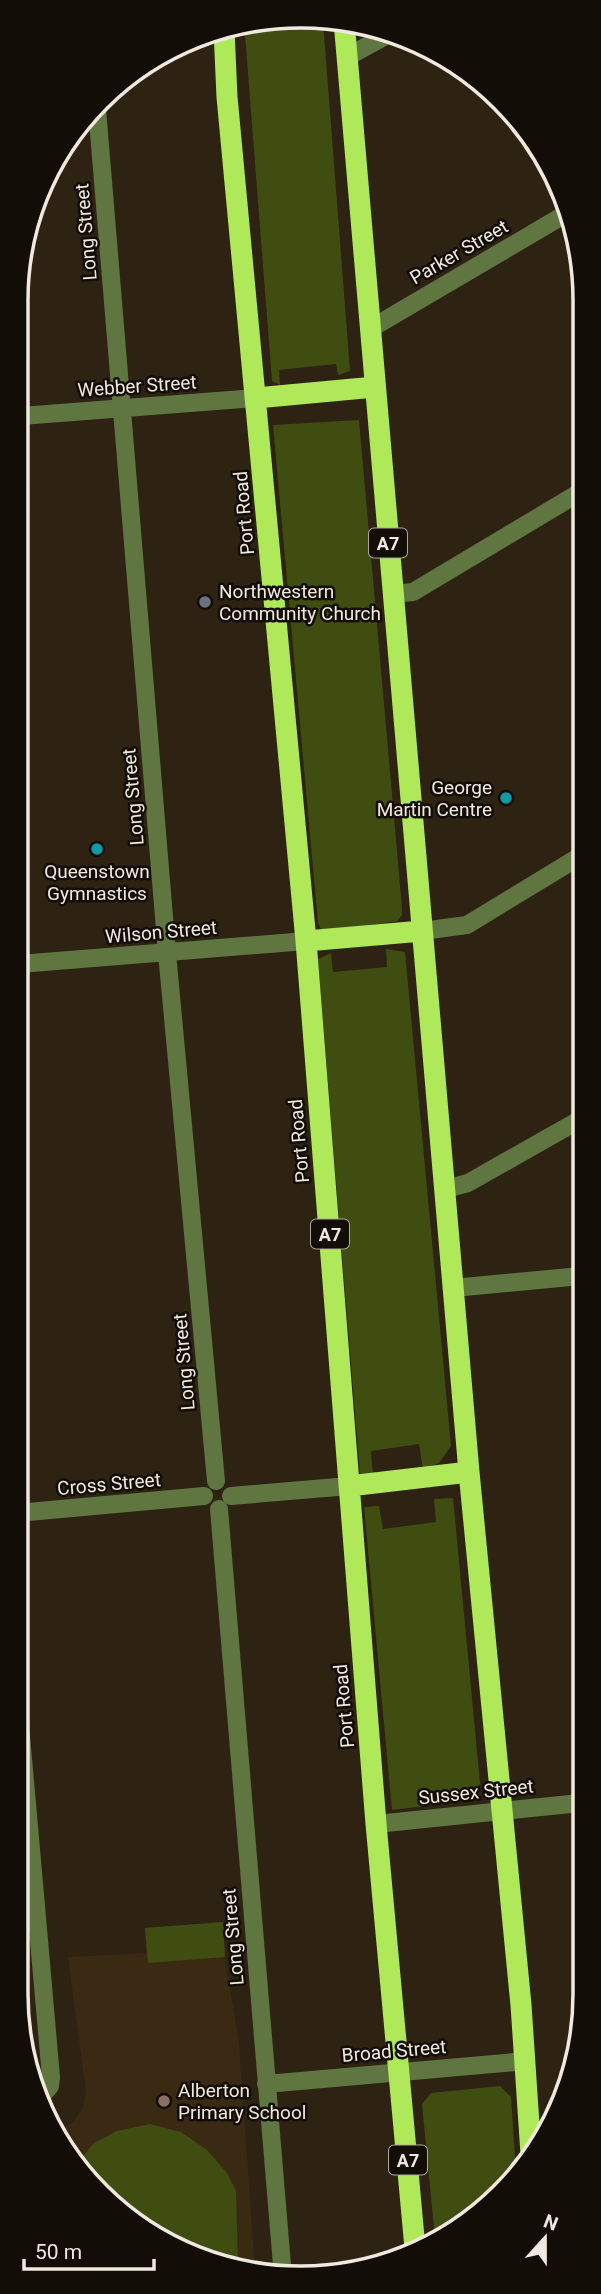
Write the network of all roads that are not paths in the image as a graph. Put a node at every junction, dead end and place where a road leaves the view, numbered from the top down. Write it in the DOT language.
graph roads {
  1 [pos="345,31"];
  2 [pos="224,39"];
  3 [pos="379,39"];
  4 [pos="347,57"];
  5 [pos="98,119"];
  6 [pos="560,217"];
  7 [pos="370,328"];
  8 [pos="375,387"];
  9 [pos="256,398"];
  10 [pos="121,408"];
  11 [pos="28,415"];
  12 [pos="573,496"];
  13 [pos="392,594"];
  14 [pos="573,865"];
  15 [pos="422,931"];
  16 [pos="306,941"];
  17 [pos="167,953"];
  18 [pos="28,963"];
  19 [pos="573,1124"];
  20 [pos="446,1189"];
  21 [pos="573,1277"];
  22 [pos="453,1287"];
  23 [pos="469,1472"];
  24 [pos="216,1481"];
  25 [pos="349,1486"];
  26 [pos="204,1496"];
  27 [pos="225,1503"];
  28 [pos="28,1512"];
  29 [pos="573,1804"];
  30 [pos="504,1811"];
  31 [pos="28,1815"];
  32 [pos="376,1824"];
  33 [pos="526,2061"];
  34 [pos="400,2071"];
  35 [pos="266,2084"];
  36 [pos="46,2091"];
  37 [pos="530,2140"];
  38 [pos="414,2241"];
  39 [pos="282,2265"];
  1 -- 4 [label="highway, A7"];
  2 -- 9 [label="highway, Port Road / A7"];
  3 -- 4 [label="street"];
  4 -- 7 [label="highway, A7"];
  5 -- 10 [label="street, Long Street"];
  6 -- 7 [label="street, Parker Street"];
  7 -- 8 [label="highway, A7"];
  8 -- 9 [label="highway"];
  8 -- 13 [label="highway, A7"];
  9 -- 10 [label="street, Webber Street"];
  9 -- 16 [label="highway, Port Road / A7"];
  10 -- 11 [label="street, Webber Street"];
  10 -- 17 [label="street, Long Street"];
  12 -- 13 [label="street"];
  13 -- 15 [label="highway, A7"];
  14 -- 15 [label="street"];
  15 -- 16 [label="highway"];
  15 -- 20 [label="highway, A7"];
  16 -- 17 [label="street, Wilson Street"];
  16 -- 25 [label="highway, Port Road / A7"];
  17 -- 18 [label="street, Wilson Street"];
  17 -- 24 [label="street, Long Street"];
  19 -- 20 [label="street"];
  20 -- 22 [label="highway, A7"];
  21 -- 22 [label="street"];
  22 -- 23 [label="highway, A7"];
  23 -- 25 [label="highway"];
  23 -- 30 [label="highway, A7"];
  24 -- 26 [label="street"];
  24 -- 27 [label="street"];
  25 -- 27 [label="street"];
  25 -- 32 [label="highway, Port Road / A7"];
  26 -- 27 [label="street"];
  26 -- 28 [label="street, Cross Street"];
  27 -- 35 [label="street, Long Street"];
  29 -- 30 [label="street, Sussex Street"];
  30 -- 32 [label="street, Sussex Street"];
  30 -- 33 [label="highway, A7"];
  31 -- 36 [label="street"];
  32 -- 34 [label="highway, Port Road / A7"];
  33 -- 34 [label="street, Broad Street"];
  33 -- 37 [label="highway, A7"];
  34 -- 35 [label="street, Broad Street"];
  34 -- 38 [label="highway, Port Road / A7"];
  35 -- 39 [label="street, Long Street"];
}
